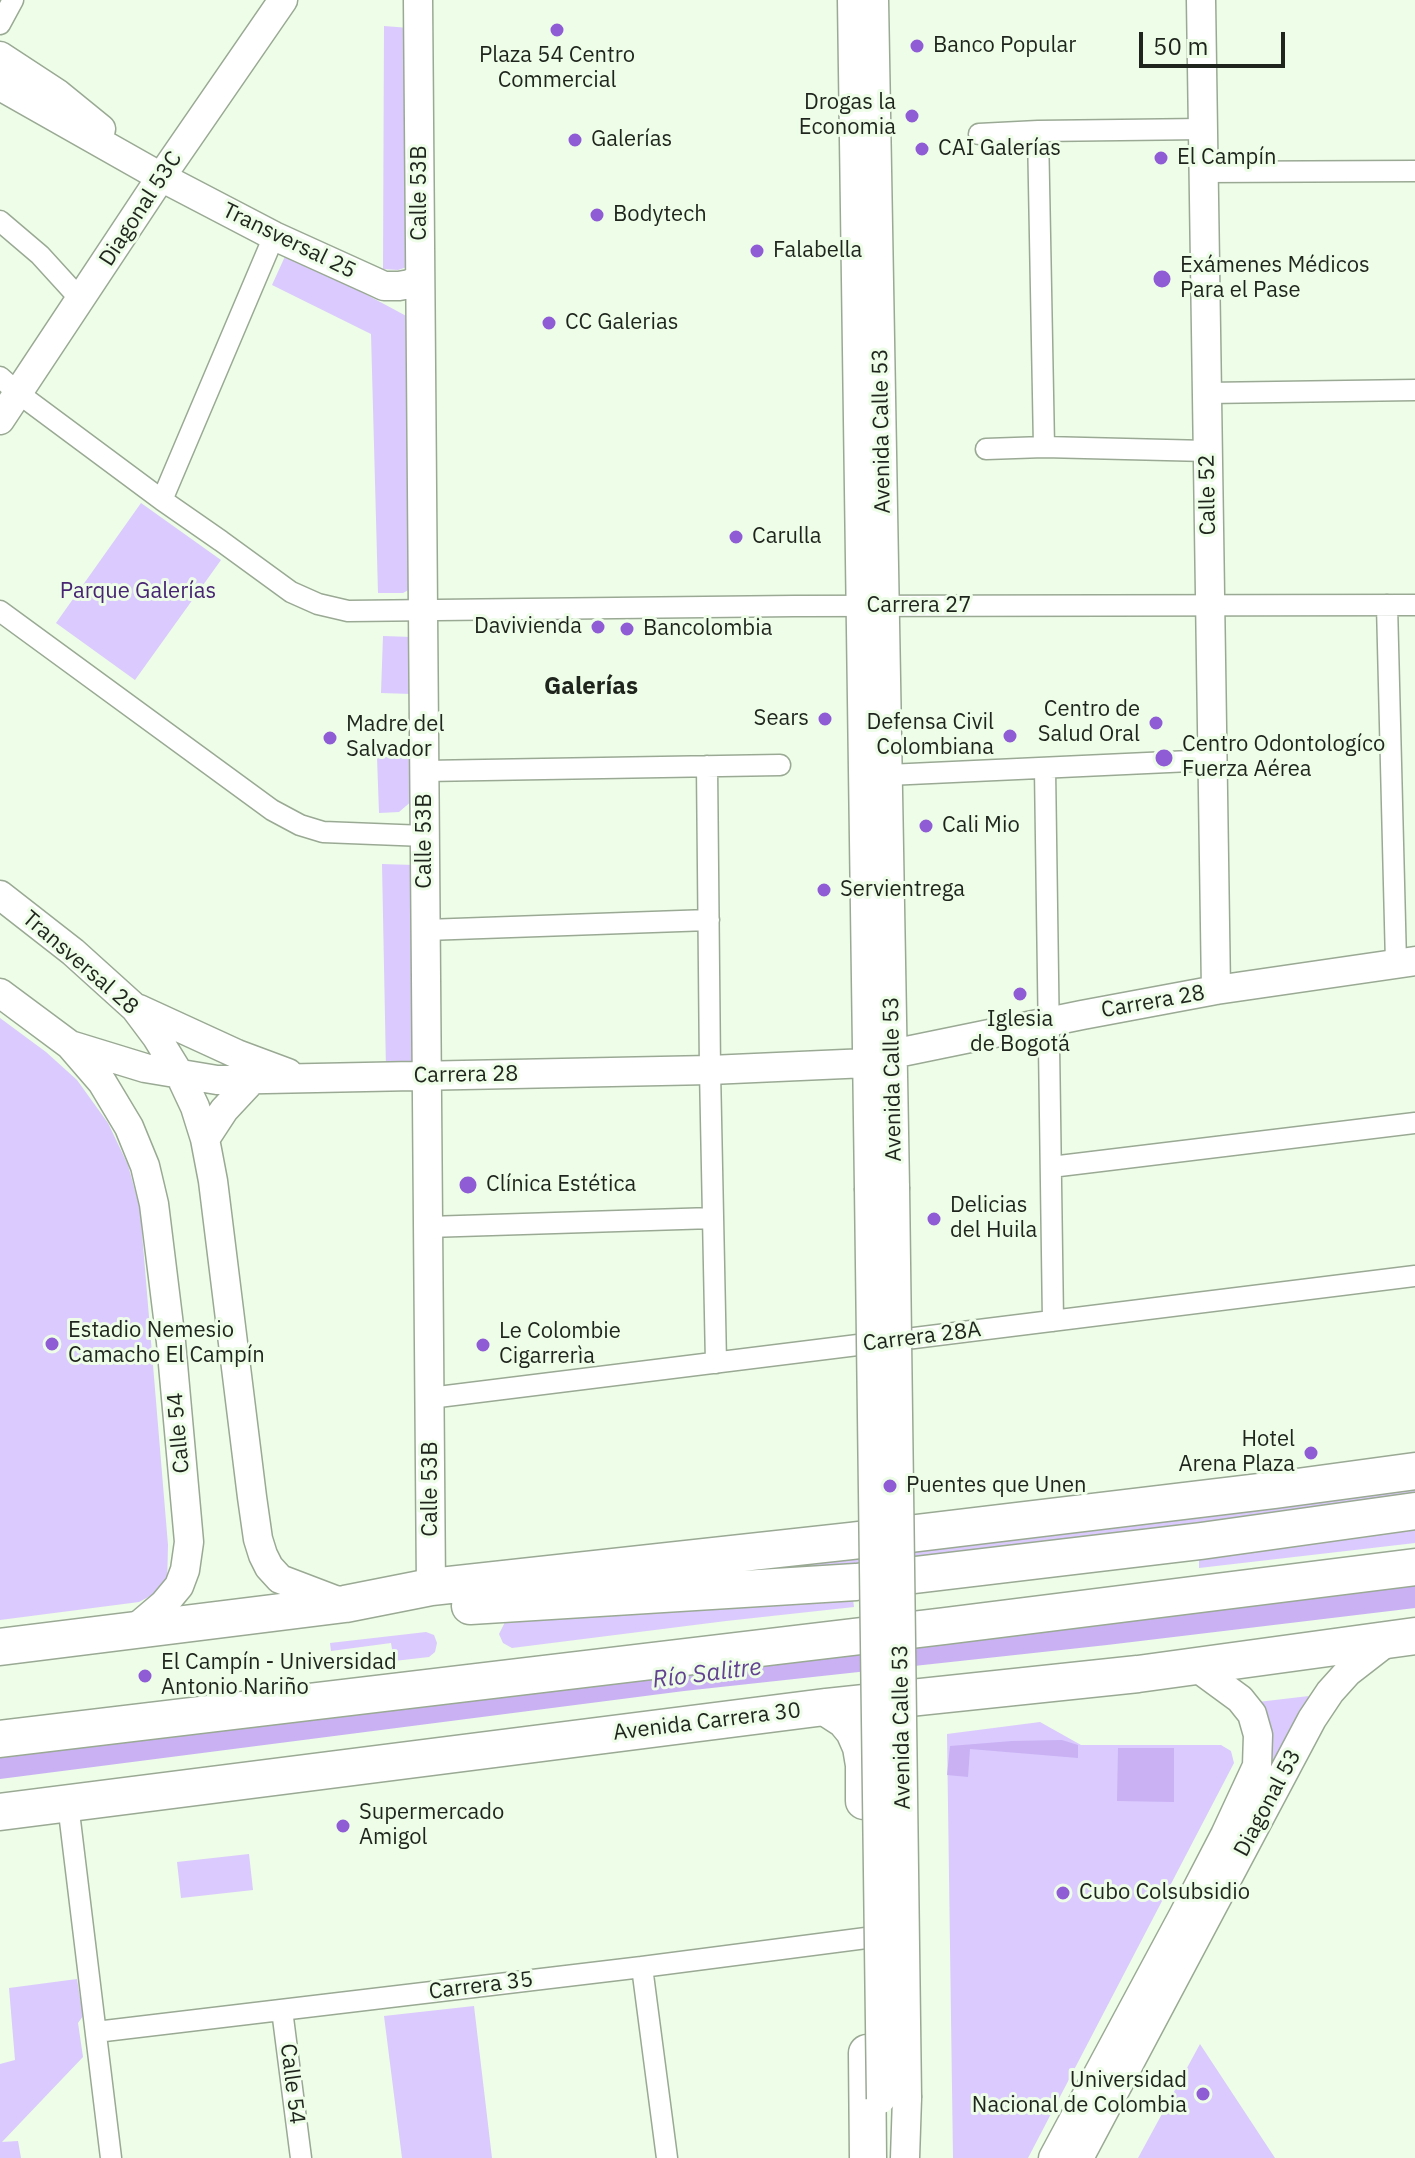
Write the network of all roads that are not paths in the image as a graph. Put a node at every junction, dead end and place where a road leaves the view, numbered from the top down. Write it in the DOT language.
graph roads {
  1 [pos="13,0"];
  2 [pos="283,0"];
  3 [pos="418,0"];
  4 [pos="852,0"];
  5 [pos="874,0"];
  6 [pos="1201,0"];
  7 [pos="0,24"];
  8 [pos="0,56"];
  9 [pos="0,86"];
  10 [pos="1203,129"];
  11 [pos="1038,131"];
  12 [pos="979,134"];
  13 [pos="1415,171"];
  14 [pos="1203,172"];
  15 [pos="161,177"];
  16 [pos="0,221"];
  17 [pos="274,236"];
  18 [pos="420,278"];
  19 [pos="81,300"];
  20 [pos="9,385"];
  21 [pos="1415,390"];
  22 [pos="1207,393"];
  23 [pos="0,420"];
  24 [pos="1044,447"];
  25 [pos="986,449"];
  26 [pos="1207,451"];
  27 [pos="162,500"];
  28 [pos="1387,605"];
  29 [pos="1415,605"];
  30 [pos="873,606"];
  31 [pos="1210,606"];
  32 [pos="423,610"];
  33 [pos="0,611"];
  34 [pos="1212,760"];
  35 [pos="780,765"];
  36 [pos="707,766"];
  37 [pos="1045,769"];
  38 [pos="425,771"];
  39 [pos="888,775"];
  40 [pos="425,836"];
  41 [pos="0,895"];
  42 [pos="709,920"];
  43 [pos="426,930"];
  44 [pos="1406,962"];
  45 [pos="1216,990"];
  46 [pos="0,993"];
  47 [pos="135,1008"];
  48 [pos="1047,1022"];
  49 [pos="70,1045"];
  50 [pos="880,1059"];
  51 [pos="710,1070"];
  52 [pos="180,1075"];
  53 [pos="427,1076"];
  54 [pos="308,1079"];
  55 [pos="252,1080"];
  56 [pos="1415,1123"];
  57 [pos="205,1139"];
  58 [pos="1051,1167"];
  59 [pos="713,1218"];
  60 [pos="428,1227"];
  61 [pos="1415,1276"];
  62 [pos="1053,1321"];
  63 [pos="716,1363"];
  64 [pos="430,1398"];
  65 [pos="1415,1471"];
  66 [pos="1415,1511"];
  67 [pos="1415,1567"];
  68 [pos="431,1587"];
  69 [pos="345,1604"];
  70 [pos="131,1632"];
  71 [pos="1404,1637"];
  72 [pos="0,1647"];
  73 [pos="1195,1666"];
  74 [pos="825,1707"];
  75 [pos="0,1739"];
  76 [pos="68,1804"];
  77 [pos="0,1812"];
  78 [pos="866,1938"];
  79 [pos="642,1967"];
  80 [pos="282,2010"];
  81 [pos="96,2032"];
  82 [pos="894,2099"];
  83 [pos="111,2158"];
  84 [pos="301,2158"];
  85 [pos="667,2158"];
  86 [pos="868,2158"];
  87 [pos="879,2158"];
  88 [pos="905,2158"];
  89 [pos="1053,2158"];
  90 [pos="1079,2158"];
  1 -- 7 [label="street"];
  2 -- 15 [label="street, Diagonal 53C"];
  3 -- 18 [label="street, Calle 53B"];
  4 -- 30 [label="street, Avenida Calle 53"];
  5 -- 30 [label="street, Avenida Calle 53"];
  6 -- 10 [label="street, Calle 52"];
  8 -- 15 [label="street, Transversal 25"];
  9 -- 15 [label="street, Transversal 25"];
  10 -- 11 [label="street"];
  10 -- 14 [label="street, Calle 52"];
  11 -- 12 [label="street"];
  11 -- 24 [label="street"];
  13 -- 14 [label="street"];
  14 -- 22 [label="street, Calle 52"];
  15 -- 17 [label="street, Transversal 25"];
  15 -- 19 [label="street, Diagonal 53C"];
  16 -- 19 [label="street"];
  17 -- 18 [label="street, Transversal 25"];
  17 -- 27 [label="street"];
  18 -- 32 [label="street, Calle 53B"];
  19 -- 20 [label="street, Diagonal 53C"];
  20 -- 23 [label="street, Diagonal 53C"];
  20 -- 27 [label="street, Carrera 27"];
  21 -- 22 [label="street"];
  22 -- 26 [label="street, Calle 52"];
  24 -- 25 [label="street"];
  24 -- 26 [label="street"];
  26 -- 31 [label="street, Calle 52"];
  27 -- 32 [label="street, Carrera 27"];
  28 -- 29 [label="street, Carrera 27"];
  28 -- 31 [label="street, Carrera 27"];
  28 -- 44 [label="street"];
  30 -- 31 [label="street, Carrera 27"];
  30 -- 32 [label="street, Carrera 27"];
  30 -- 39 [label="street, Avenida Calle 53"];
  30 -- 50 [label="street, Avenida Calle 53"];
  31 -- 34 [label="street, Calle 52"];
  32 -- 38 [label="street, Calle 53B"];
  33 -- 40 [label="street"];
  34 -- 37 [label="street"];
  34 -- 45 [label="street, Calle 52"];
  35 -- 36 [label="street"];
  36 -- 38 [label="street"];
  36 -- 42 [label="street"];
  37 -- 39 [label="street"];
  37 -- 48 [label="street"];
  38 -- 40 [label="street, Calle 53B"];
  39 -- 50 [label="street, Avenida Calle 53"];
  40 -- 43 [label="street, Calle 53B"];
  41 -- 47 [label="street, Transversal 28"];
  42 -- 43 [label="street"];
  42 -- 51 [label="street"];
  43 -- 53 [label="street, Calle 53B"];
  44 -- 45 [label="street, Carrera 28"];
  45 -- 48 [label="street, Carrera 28"];
  46 -- 49 [label="street"];
  47 -- 52 [label="street, Transversal 28"];
  47 -- 54 [label="street"];
  48 -- 50 [label="street, Carrera 28"];
  48 -- 58 [label="street"];
  49 -- 52 [label="street, Carrera 28"];
  49 -- 70 [label="street, Calle 54"];
  50 -- 51 [label="street, Carrera 28"];
  50 -- 82 [label="street, Avenida Calle 53, bridge"];
  51 -- 53 [label="street, Carrera 28"];
  51 -- 59 [label="street"];
  52 -- 55 [label="street, Carrera 28"];
  52 -- 57 [label="street"];
  53 -- 54 [label="street, Carrera 28"];
  53 -- 60 [label="street, Calle 53B"];
  54 -- 55 [label="street, Carrera 28"];
  55 -- 57 [label="street"];
  56 -- 58 [label="street"];
  57 -- 69 [label="street"];
  58 -- 62 [label="street"];
  59 -- 60 [label="street"];
  59 -- 63 [label="street"];
  60 -- 64 [label="street, Calle 53B"];
  61 -- 62 [label="street, Carrera 28A"];
  62 -- 63 [label="street, Carrera 28A"];
  63 -- 64 [label="street, Carrera 28A"];
  64 -- 68 [label="street, Calle 53B"];
  65 -- 68 [label="highway"];
  66 -- 69 [label="highway"];
  67 -- 75 [label="highway"];
  68 -- 69 [label="highway"];
  69 -- 70 [label="highway"];
  70 -- 72 [label="highway"];
  71 -- 73 [label="highway, Avenida Carrera 30"];
  71 -- 90 [label="street, Diagonal 53"];
  73 -- 74 [label="highway, Avenida Carrera 30"];
  73 -- 89 [label="street, Diagonal 53"];
  74 -- 76 [label="highway, Avenida Carrera 30"];
  74 -- 78 [label="highway"];
  76 -- 77 [label="highway, Avenida Carrera 30"];
  76 -- 81 [label="street"];
  78 -- 79 [label="street, Carrera 35"];
  78 -- 86 [label="highway"];
  79 -- 80 [label="street, Carrera 35"];
  79 -- 85 [label="street"];
  80 -- 81 [label="street, Carrera 35"];
  80 -- 84 [label="street, Calle 54"];
  81 -- 83 [label="street"];
  82 -- 87 [label="street, Avenida Calle 53"];
  82 -- 88 [label="street, Avenida Calle 53"];
}
